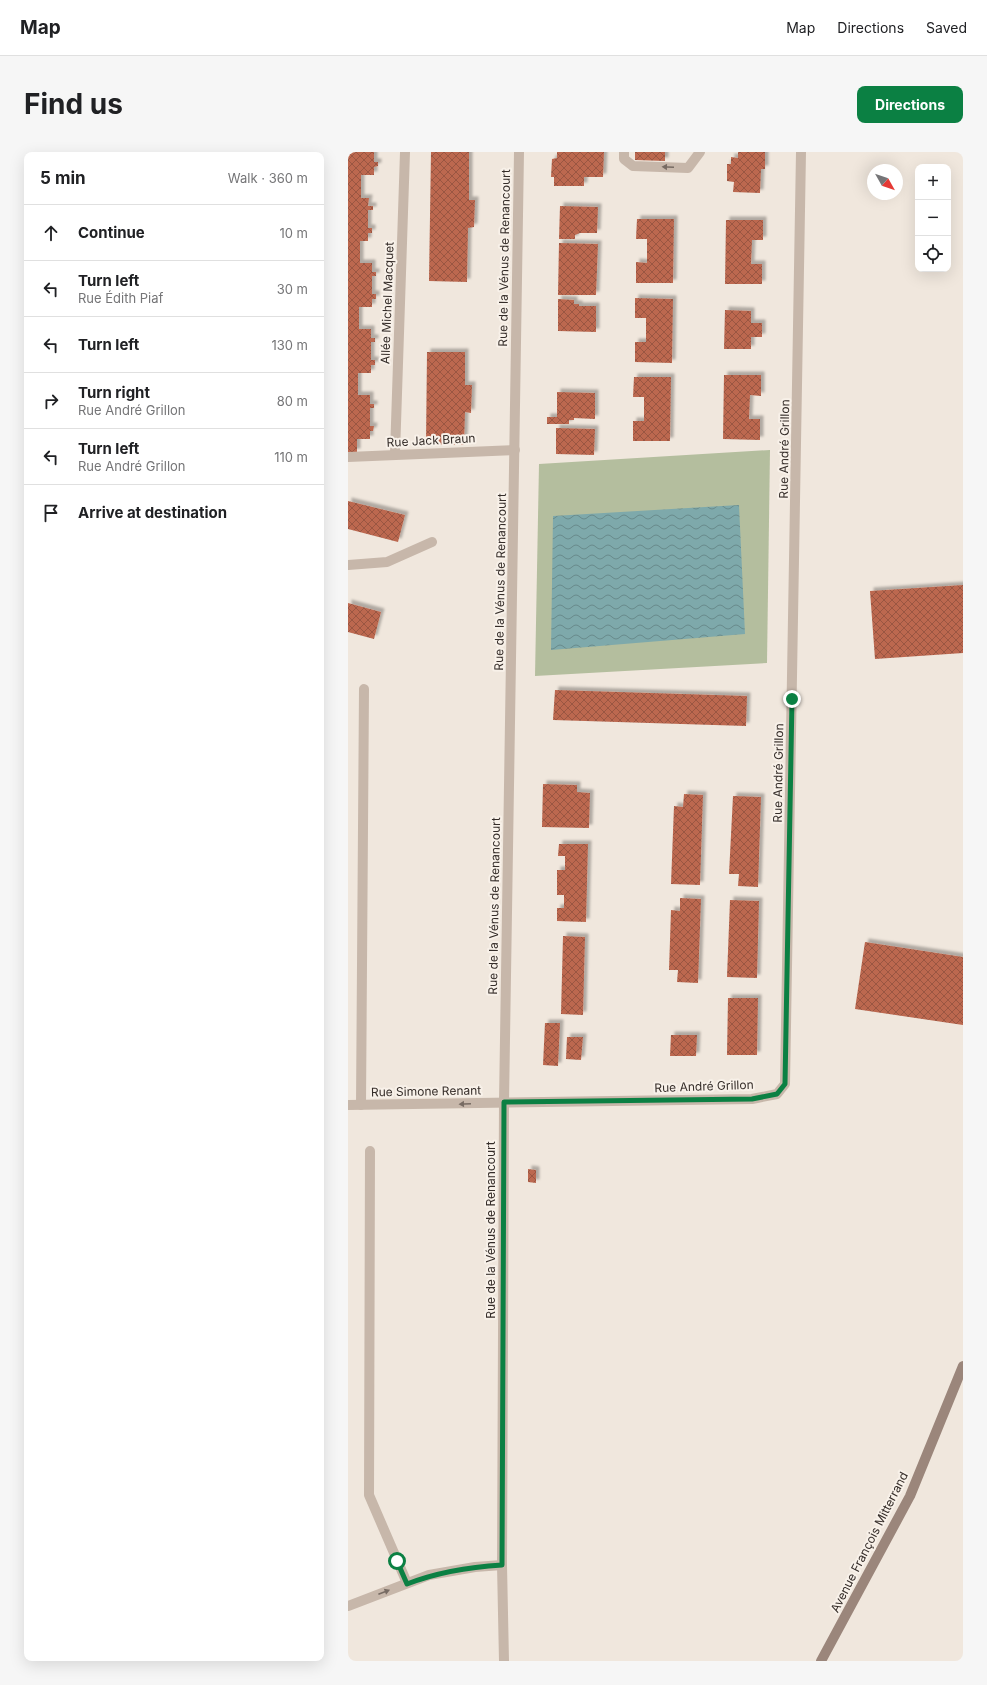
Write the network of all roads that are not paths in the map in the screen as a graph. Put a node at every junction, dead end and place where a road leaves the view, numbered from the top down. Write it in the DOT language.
graph roads {
  1 [pos="405,152"];
  2 [pos="519,152"];
  3 [pos="624,152"];
  4 [pos="700,152"];
  5 [pos="801,152"];
  6 [pos="515,450"];
  7 [pos="395,454"];
  8 [pos="348,457"];
  9 [pos="432,542"];
  10 [pos="348,565"];
  11 [pos="364,689"];
  12 [pos="504,1102"];
  13 [pos="348,1105"];
  14 [pos="361,1105"];
  15 [pos="370,1151"];
  16 [pos="963,1366"];
  17 [pos="502,1565"];
  18 [pos="407,1584"];
  19 [pos="348,1606"];
  20 [pos="504,1661"];
  21 [pos="821,1661"];
  1 -- 7 [label="street, Allée Michel Macquet"];
  2 -- 6 [label="street, Rue de la Vénus de Renancourt"];
  4 -- 3 [label="street, one-way"];
  5 -- 12 [label="street, Rue André Grillon"];
  6 -- 7 [label="street, Rue Jack Braun"];
  6 -- 12 [label="street, Rue de la Vénus de Renancourt"];
  7 -- 8 [label="street, Rue Jack Braun"];
  9 -- 10 [label="street"];
  11 -- 14 [label="street"];
  12 -- 14 [label="street, Rue Simone Renant, one-way"];
  12 -- 17 [label="street, Rue de la Vénus de Renancourt"];
  13 -- 14 [label="street, Rue Simone Renant"];
  15 -- 18 [label="street"];
  16 -- 21 [label="main road, Avenue François Mitterrand"];
  17 -- 18 [label="street"];
  17 -- 20 [label="street, Rue de la Vénus de Renancourt"];
  19 -- 18 [label="street, one-way"];
}
